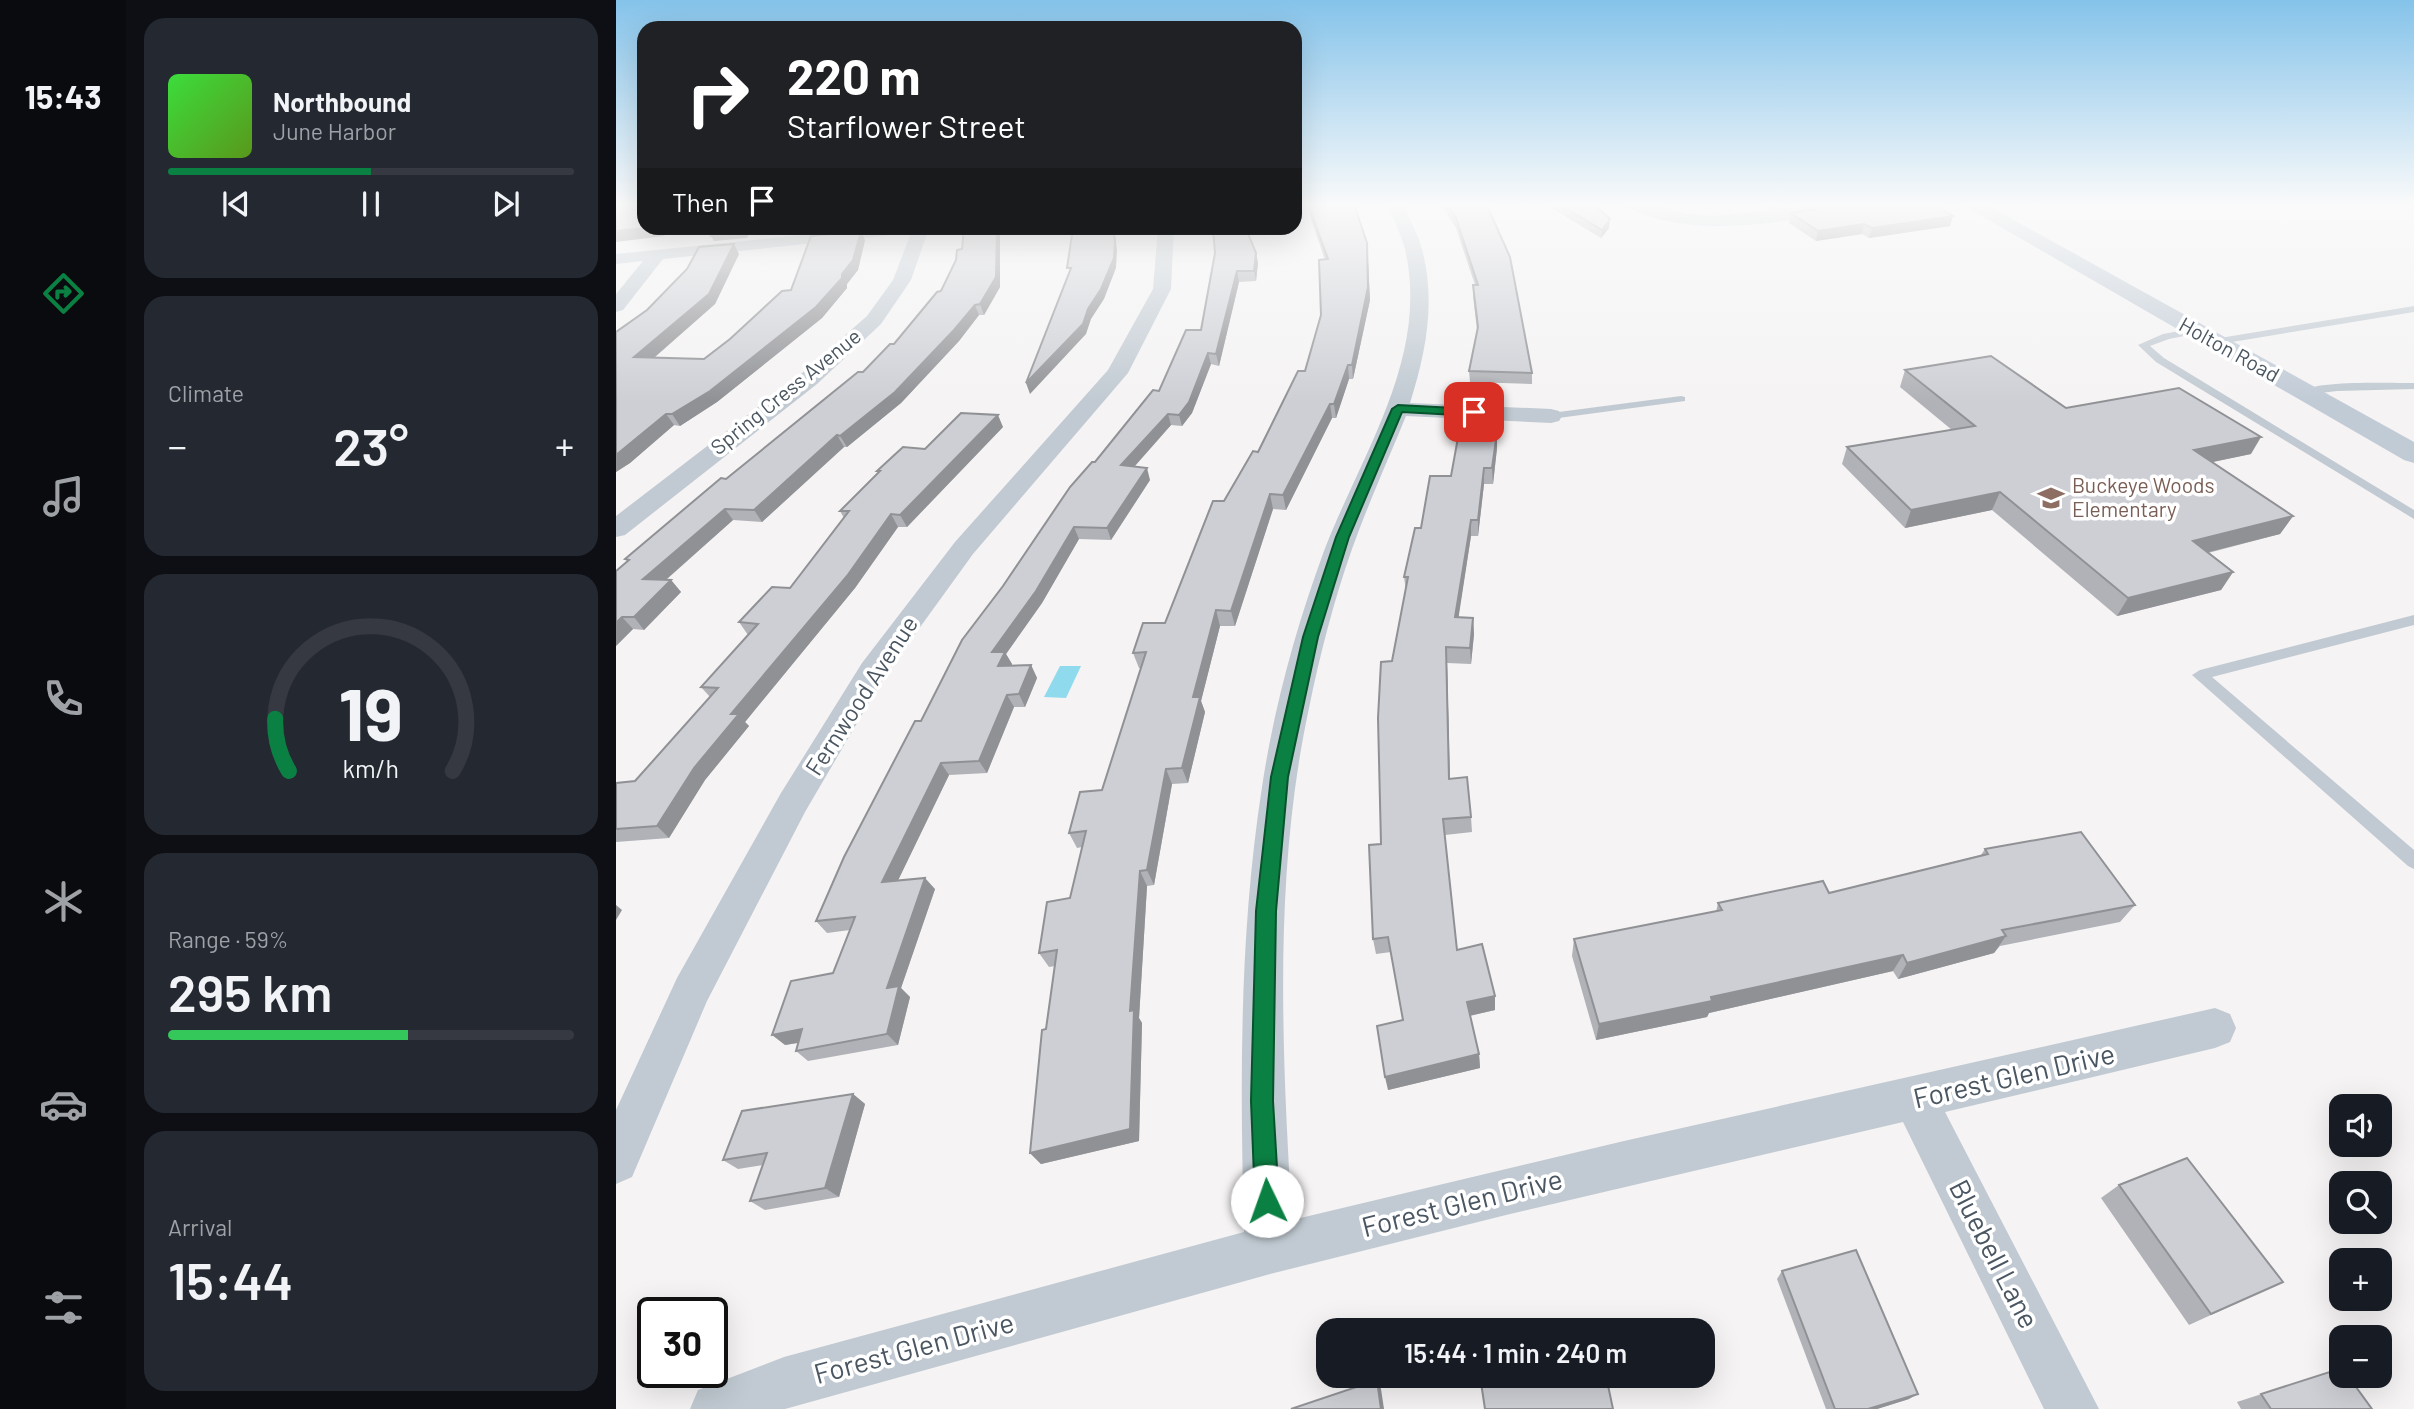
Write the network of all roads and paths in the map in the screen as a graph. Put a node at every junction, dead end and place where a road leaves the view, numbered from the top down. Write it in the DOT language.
graph roads {
  1 [pos="645,270"];
  2 [pos="906,270"];
  3 [pos="1163,270"];
  4 [pos="1417,270"];
  5 [pos="2087,270"];
  6 [pos="616,306"];
  7 [pos="2414,309"];
  8 [pos="2205,336"];
  9 [pos="2414,386"];
  10 [pos="2304,392"];
  11 [pos="1681,398"];
  12 [pos="1398,409"];
  13 [pos="1551,416"];
  14 [pos="2414,454"];
  15 [pos="2414,515"];
  16 [pos="616,529"];
  17 [pos="2414,621"];
  18 [pos="2414,861"];
  19 [pos="2215,1028"];
  20 [pos="1915,1100"];
  21 [pos="616,1161"];
  22 [pos="1269,1251"];
  23 [pos="717,1409"];
  24 [pos="2072,1409"];
  1 -- 6 [label="street"];
  2 -- 16 [label="street, Spring Cress Avenue"];
  3 -- 21 [label="street, Fernwood Avenue"];
  4 -- 12 [label="street"];
  5 -- 8 [label="street, Holton Road"];
  7 -- 8 [label="lane"];
  8 -- 10 [label="street, Holton Road"];
  8 -- 15 [label="lane"];
  9 -- 10 [label="lane"];
  10 -- 14 [label="street, Holton Road"];
  11 -- 13 [label="lane"];
  12 -- 13 [label="street"];
  12 -- 22 [label="street"];
  17 -- 18 [label="lane"];
  19 -- 20 [label="street, Forest Glen Drive"];
  20 -- 22 [label="street, Forest Glen Drive"];
  20 -- 24 [label="street, Bluebell Lane"];
  22 -- 23 [label="street, Forest Glen Drive"];
}
